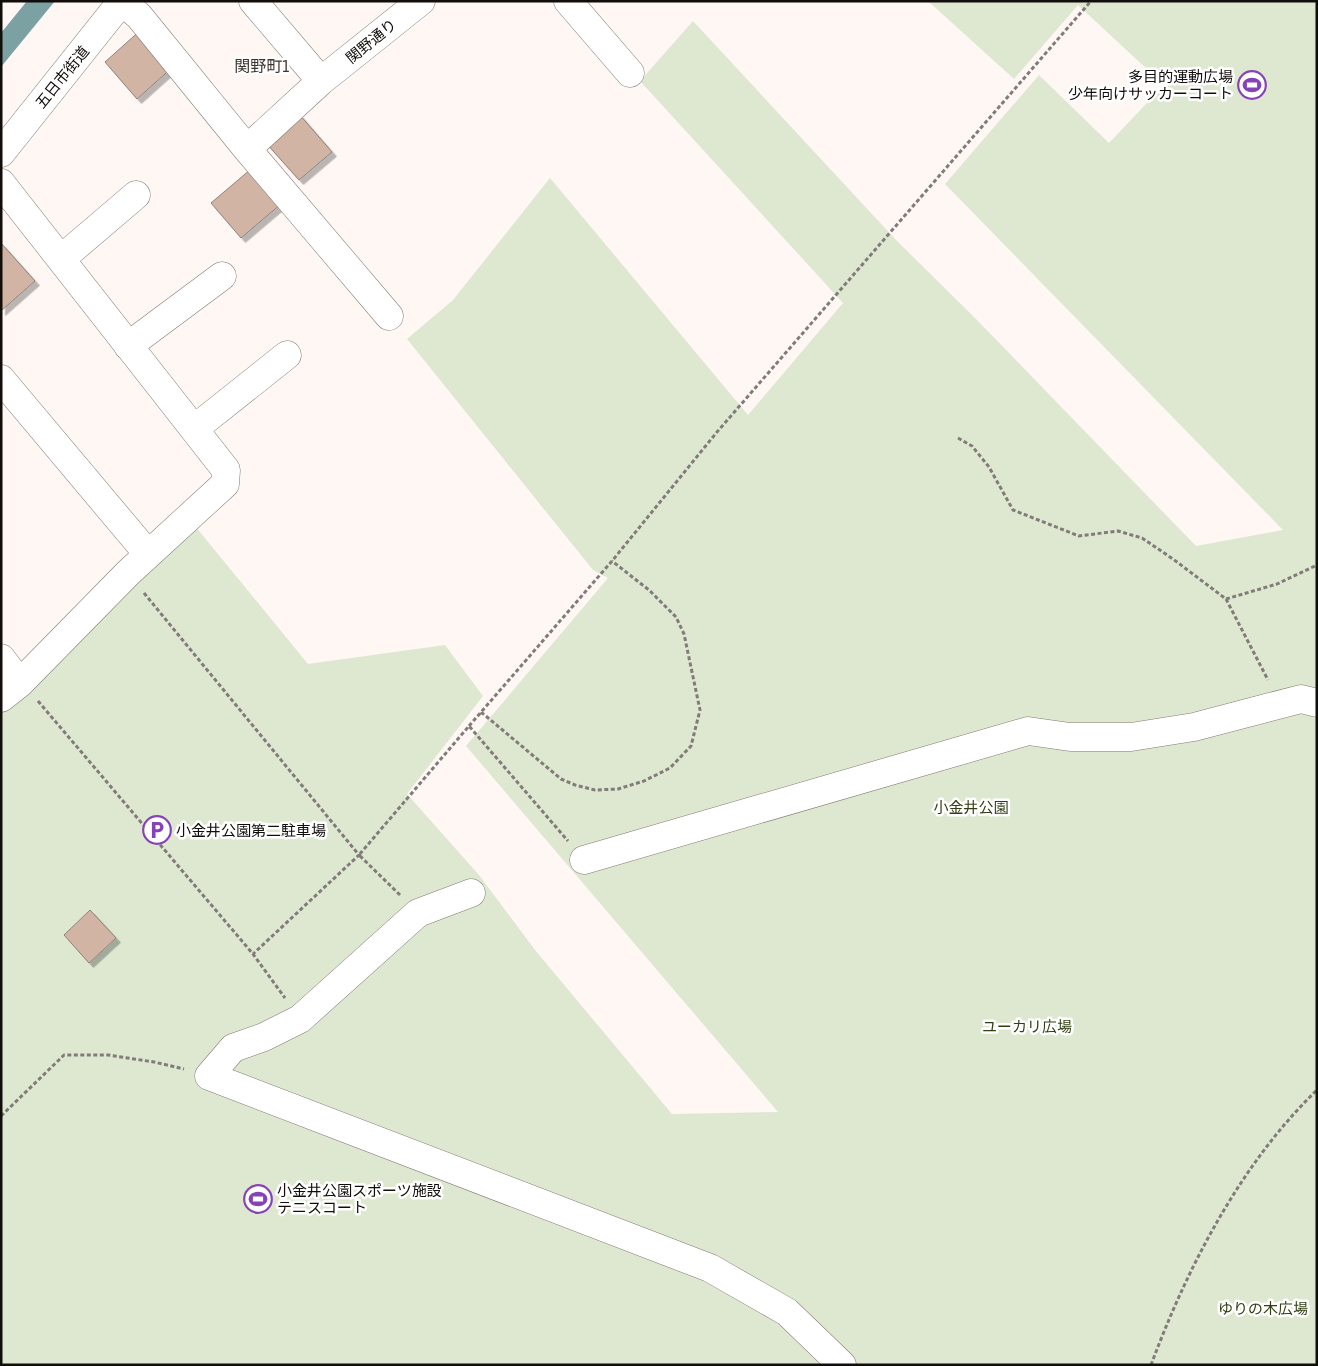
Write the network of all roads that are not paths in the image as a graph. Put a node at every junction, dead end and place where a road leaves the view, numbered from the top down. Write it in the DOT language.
graph roads {
  1 [pos="122,1"];
  2 [pos="253,1"];
  3 [pos="421,1"];
  4 [pos="568,1"];
  5 [pos="630,73"];
  6 [pos="321,81"];
  7 [pos="247,148"];
  8 [pos="1,152"];
  9 [pos="1,183"];
  10 [pos="136,195"];
  11 [pos="61,259"];
  12 [pos="222,276"];
  13 [pos="389,316"];
  14 [pos="128,346"];
  15 [pos="287,355"];
  16 [pos="1,379"];
  17 [pos="194,429"];
  18 [pos="148,554"];
  19 [pos="1,658"];
  20 [pos="11,690"];
  21 [pos="1317,703"];
  22 [pos="584,860"];
  23 [pos="471,893"];
  24 [pos="842,1365"];
  1 -- 7 [label="street"];
  1 -- 8 [label="street, 五日市街道"];
  2 -- 6 [label="street"];
  3 -- 6 [label="street, 関野通り"];
  4 -- 5 [label="street"];
  6 -- 7 [label="street, 関野通り"];
  7 -- 13 [label="street"];
  9 -- 11 [label="street"];
  10 -- 11 [label="street"];
  11 -- 14 [label="street"];
  12 -- 14 [label="street"];
  14 -- 17 [label="street"];
  15 -- 17 [label="street"];
  16 -- 18 [label="street"];
  17 -- 18 [label="street"];
  18 -- 20 [label="street"];
  19 -- 20 [label="street"];
  21 -- 22 [label="street"];
  23 -- 24 [label="street"];
}
